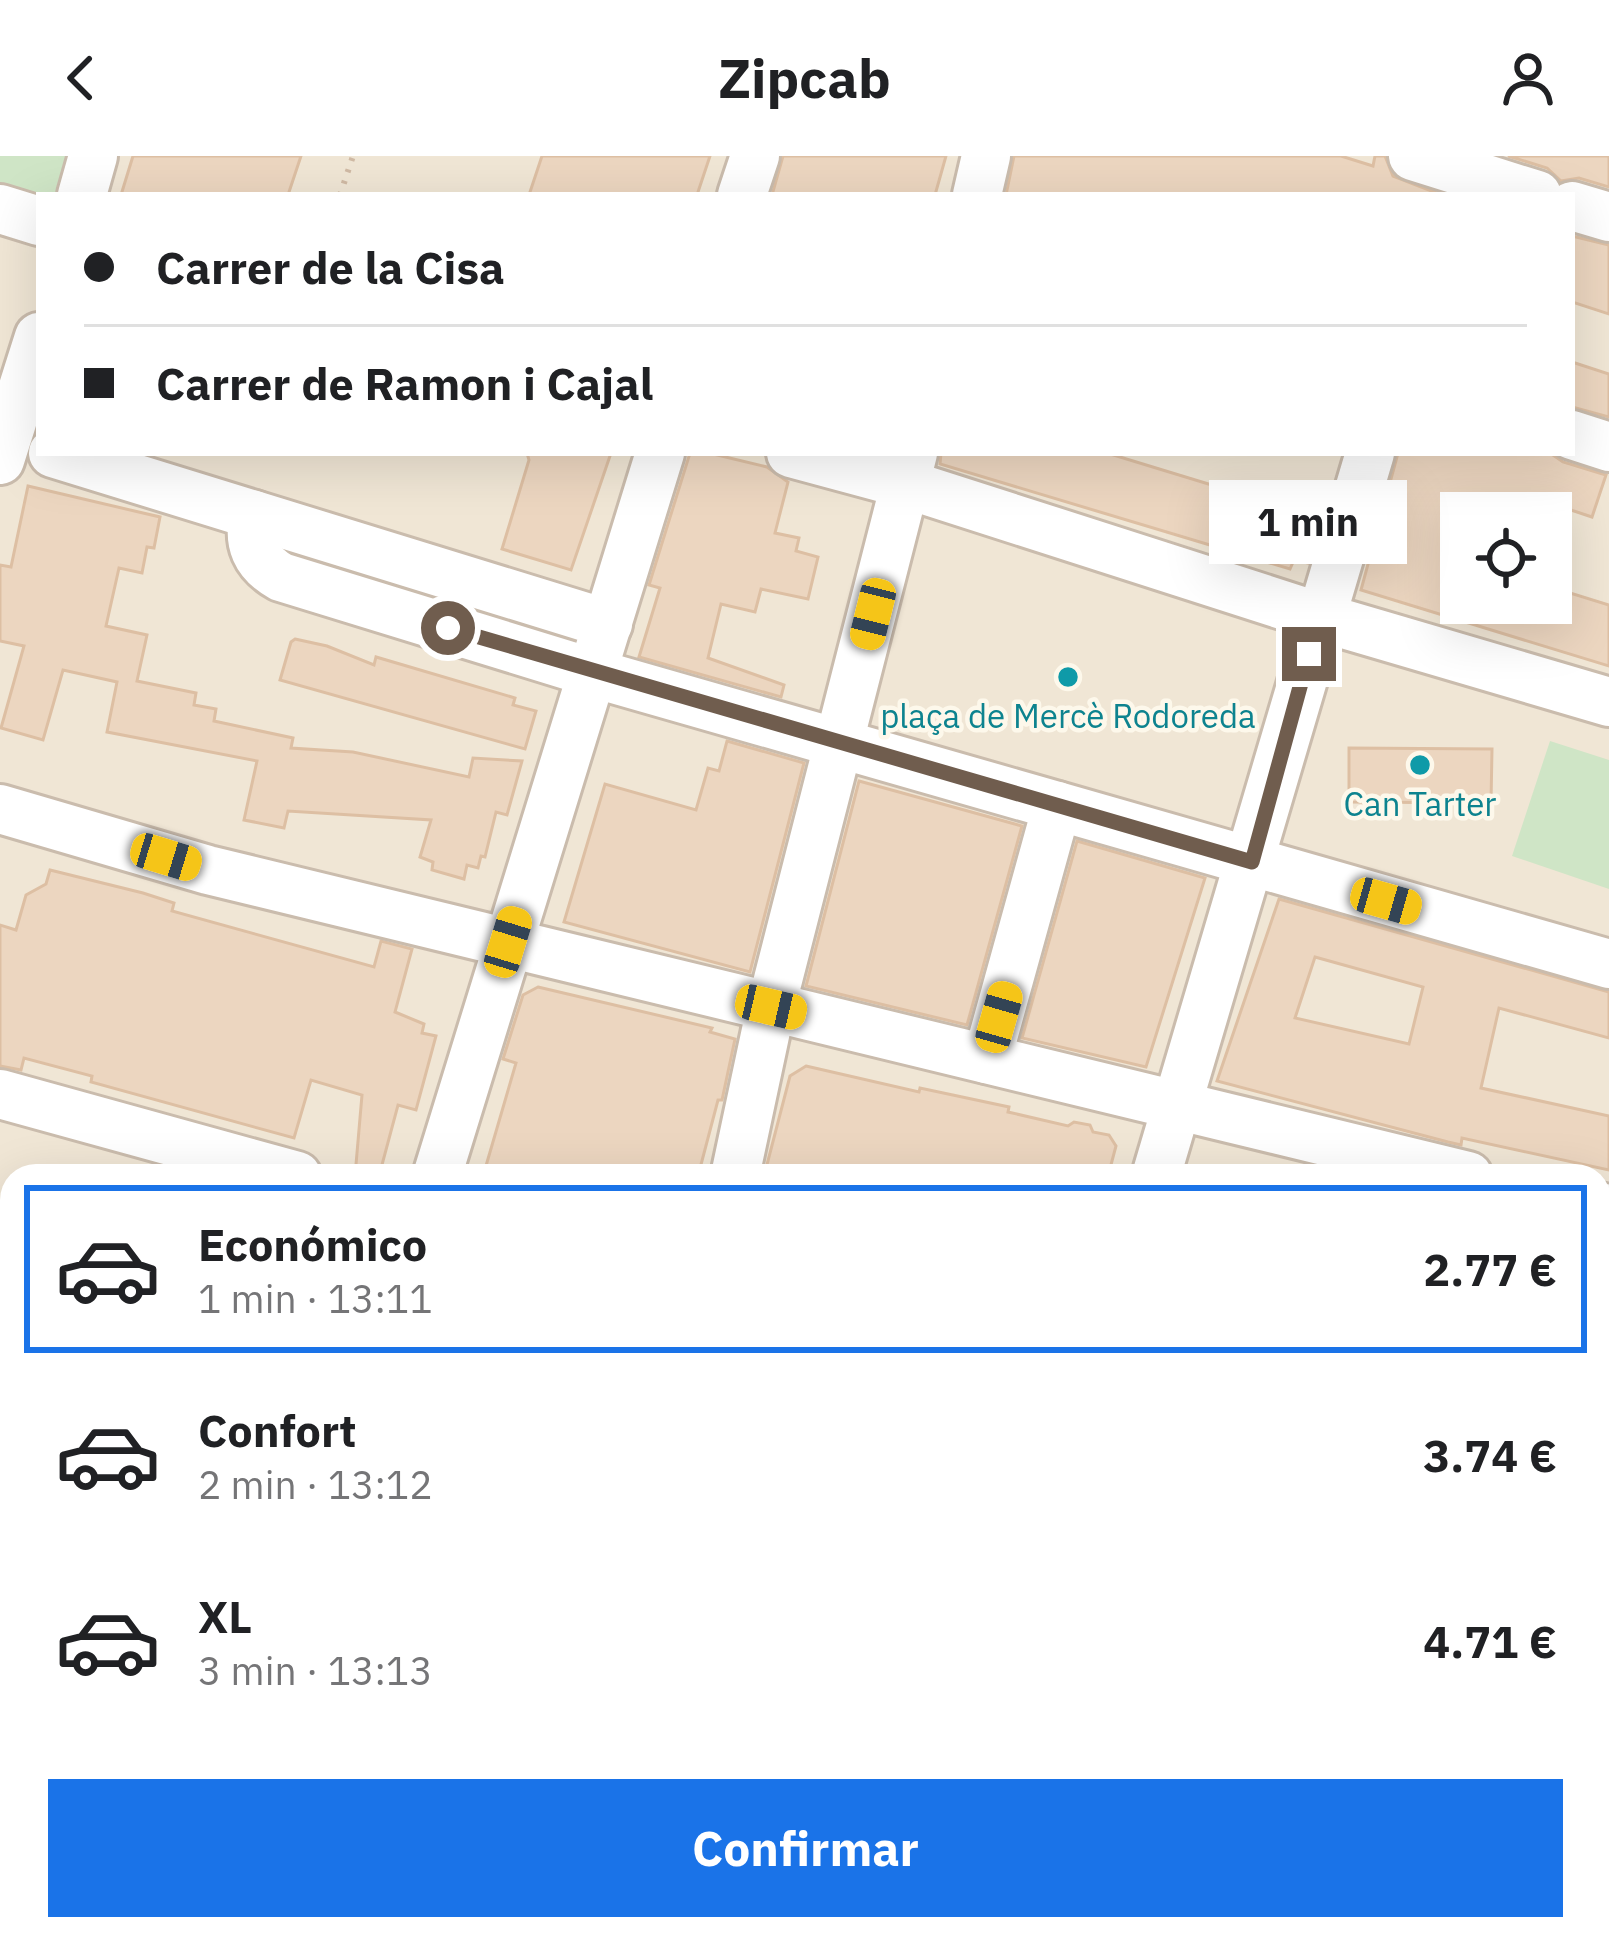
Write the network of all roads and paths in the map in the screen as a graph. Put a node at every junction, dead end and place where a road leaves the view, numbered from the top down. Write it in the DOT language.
graph roads {
  1 [pos="93,156"];
  2 [pos="352,156"];
  3 [pos="755,156"];
  4 [pos="986,156"];
  5 [pos="1440,174"];
  6 [pos="83,192"];
  7 [pos="341,192"];
  8 [pos="743,192"];
  9 [pos="978,192"];
  10 [pos="1524,192"];
  11 [pos="1575,207"];
  12 [pos="0,209"];
  13 [pos="1609,218"];
  14 [pos="36,220"];
  15 [pos="36,350"];
  16 [pos="1575,437"];
  17 [pos="12,445"];
  18 [pos="1609,446"];
  19 [pos="63,456"];
  20 [pos="659,456"];
  21 [pos="813,456"];
  22 [pos="1369,456"];
  23 [pos="909,469"];
  24 [pos="254,515"];
  25 [pos="1320,617"];
  26 [pos="608,624"];
  27 [pos="593,673"];
  28 [pos="1609,702"];
  29 [pos="840,744"];
  30 [pos="1057,806"];
  31 [pos="0,809"];
  32 [pos="1252,862"];
  33 [pos="508,942"];
  34 [pos="1609,964"];
  35 [pos="771,1007"];
  36 [pos="988,1059"];
  37 [pos="0,1094"];
  38 [pos="1177,1107"];
  39 [pos="254,1164"];
  40 [pos="441,1164"];
  41 [pos="737,1164"];
  42 [pos="1160,1164"];
  43 [pos="1417,1164"];
  1 -- 6 [label="street"];
  2 -- 7 [label="path"];
  3 -- 8 [label="street"];
  4 -- 9 [label="street"];
  5 -- 10 [label="street"];
  11 -- 13 [label="street"];
  12 -- 14 [label="street"];
  15 -- 17 [label="street"];
  16 -- 18 [label="street"];
  19 -- 24 [label="street"];
  20 -- 26 [label="street"];
  21 -- 23 [label="street"];
  22 -- 25 [label="street"];
  23 -- 25 [label="street"];
  23 -- 29 [label="street"];
  24 -- 26 [label="street"];
  24 -- 27 [label="street"];
  25 -- 28 [label="street"];
  25 -- 32 [label="street"];
  26 -- 27 [label="street"];
  27 -- 29 [label="street"];
  27 -- 33 [label="street"];
  29 -- 30 [label="street"];
  29 -- 35 [label="street"];
  30 -- 32 [label="street"];
  30 -- 36 [label="street"];
  31 -- 33 [label="street"];
  32 -- 34 [label="street"];
  32 -- 38 [label="street"];
  33 -- 35 [label="street"];
  33 -- 40 [label="street"];
  35 -- 36 [label="street"];
  35 -- 41 [label="street"];
  36 -- 38 [label="street"];
  37 -- 39 [label="street"];
  38 -- 42 [label="street"];
  38 -- 43 [label="street"];
}
